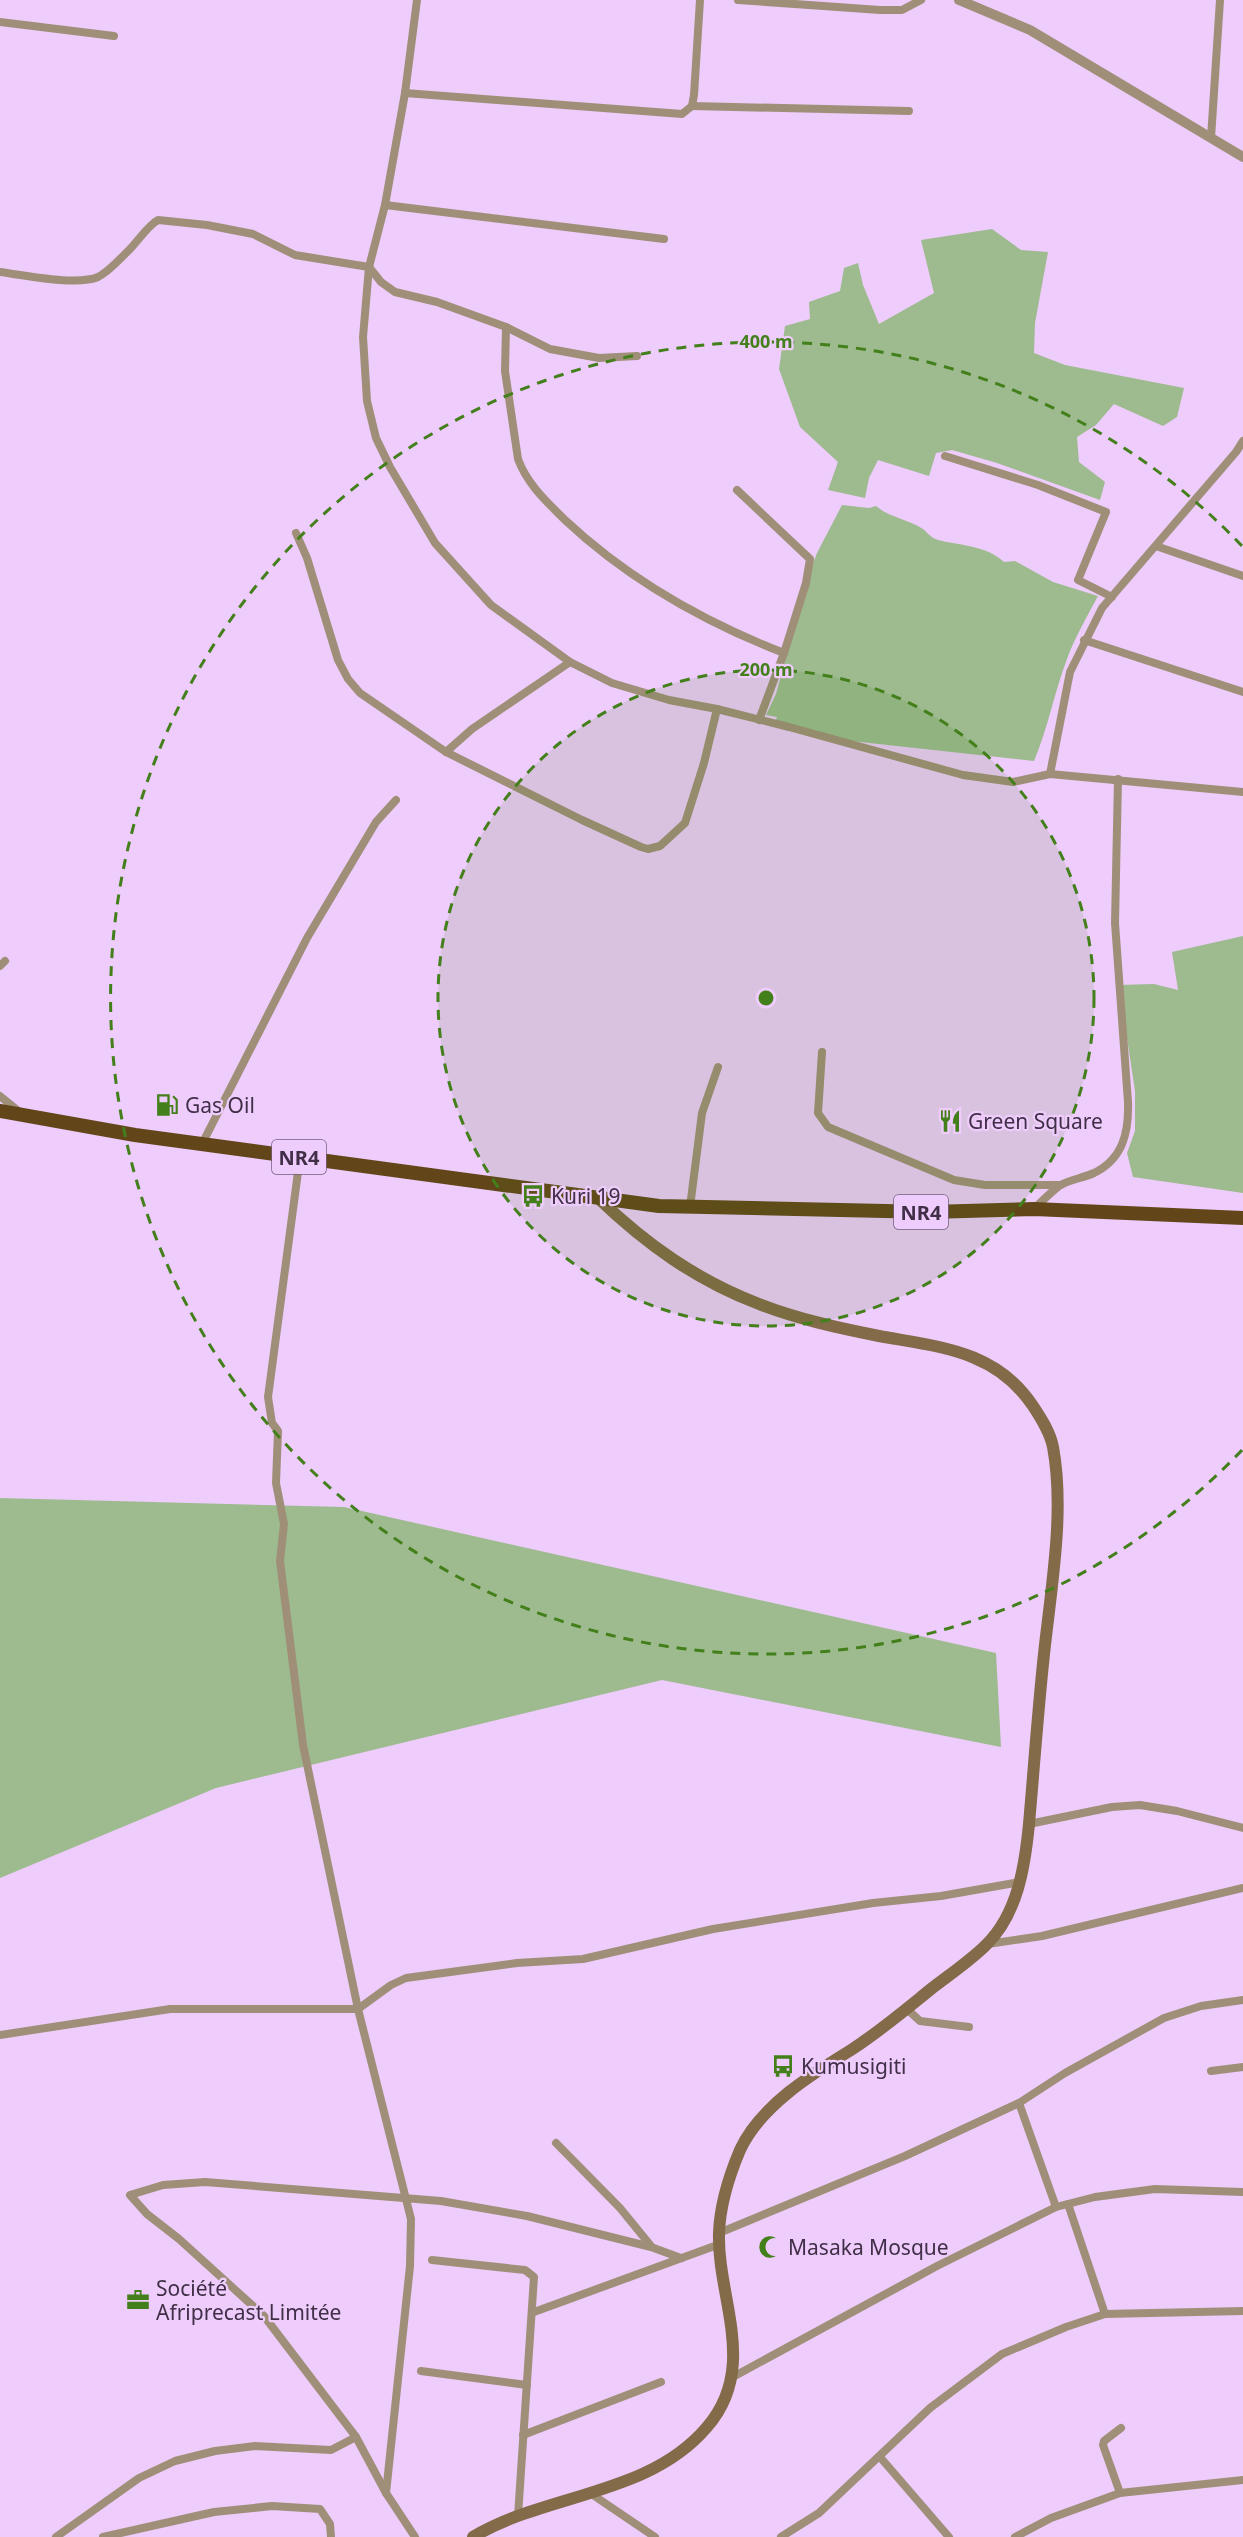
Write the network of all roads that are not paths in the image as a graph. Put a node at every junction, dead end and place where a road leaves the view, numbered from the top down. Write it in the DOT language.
graph roads {
  1 [pos="417,0"];
  2 [pos="700,0"];
  3 [pos="738,0"];
  4 [pos="921,0"];
  5 [pos="959,0"];
  6 [pos="1220,0"];
  7 [pos="0,22"];
  8 [pos="114,36"];
  9 [pos="405,93"];
  10 [pos="692,106"];
  11 [pos="909,111"];
  12 [pos="1212,138"];
  13 [pos="1243,157"];
  14 [pos="385,205"];
  15 [pos="664,239"];
  16 [pos="369,267"];
  17 [pos="0,272"];
  18 [pos="506,327"];
  19 [pos="637,356"];
  20 [pos="1243,441"];
  21 [pos="1240,453"];
  22 [pos="945,456"];
  23 [pos="737,490"];
  24 [pos="296,532"];
  25 [pos="1156,546"];
  26 [pos="1243,576"];
  27 [pos="1112,597"];
  28 [pos="1084,640"];
  29 [pos="784,653"];
  30 [pos="570,662"];
  31 [pos="1243,692"];
  32 [pos="717,709"];
  33 [pos="759,720"];
  34 [pos="446,752"];
  35 [pos="1050,774"];
  36 [pos="1118,780"];
  37 [pos="1243,792"];
  38 [pos="396,800"];
  39 [pos="822,1052"];
  40 [pos="718,1067"];
  41 [pos="0,1096"];
  42 [pos="0,1111"];
  43 [pos="26,1116"];
  44 [pos="202,1144"];
  45 [pos="300,1157"];
  46 [pos="1060,1185"];
  47 [pos="598,1198"];
  48 [pos="690,1207"];
  49 [pos="1034,1209"];
  50 [pos="1243,1218"];
  51 [pos="1029,1824"];
  52 [pos="1243,1827"];
  53 [pos="1020,1882"];
  54 [pos="1243,1888"];
  55 [pos="988,1944"];
  56 [pos="1243,2000"];
  57 [pos="358,2009"];
  58 [pos="908,2010"];
  59 [pos="969,2027"];
  60 [pos="0,2035"];
  61 [pos="1243,2067"];
  62 [pos="1211,2070"];
  63 [pos="1019,2103"];
  64 [pos="556,2143"];
  65 [pos="1243,2192"];
  66 [pos="406,2199"];
  67 [pos="1068,2204"];
  68 [pos="1056,2207"];
  69 [pos="719,2238"];
  70 [pos="651,2247"];
  71 [pos="681,2258"];
  72 [pos="432,2260"];
  73 [pos="1243,2311"];
  74 [pos="534,2312"];
  75 [pos="1105,2314"];
  76 [pos="421,2372"];
  77 [pos="731,2378"];
  78 [pos="661,2382"];
  79 [pos="527,2385"];
  80 [pos="1121,2428"];
  81 [pos="523,2435"];
  82 [pos="356,2437"];
  83 [pos="880,2457"];
  84 [pos="1243,2480"];
  85 [pos="386,2493"];
  86 [pos="591,2493"];
  87 [pos="1120,2493"];
  88 [pos="518,2516"];
  89 [pos="56,2537"];
  90 [pos="103,2537"];
  91 [pos="331,2537"];
  92 [pos="415,2537"];
  93 [pos="473,2537"];
  94 [pos="655,2537"];
  95 [pos="781,2537"];
  96 [pos="949,2537"];
  97 [pos="1015,2537"];
  1 -- 9 [label="street"];
  2 -- 10 [label="street"];
  3 -- 4 [label="street"];
  5 -- 12 [label="street"];
  6 -- 12 [label="street"];
  7 -- 8 [label="street"];
  9 -- 10 [label="street"];
  9 -- 14 [label="street"];
  10 -- 11 [label="street"];
  12 -- 13 [label="street"];
  14 -- 15 [label="street"];
  14 -- 16 [label="street"];
  16 -- 17 [label="street"];
  16 -- 18 [label="street"];
  16 -- 30 [label="street"];
  18 -- 19 [label="street"];
  18 -- 29 [label="street"];
  20 -- 21 [label="street"];
  21 -- 25 [label="street"];
  22 -- 27 [label="street"];
  23 -- 29 [label="street"];
  24 -- 34 [label="street"];
  25 -- 26 [label="street"];
  25 -- 27 [label="street"];
  27 -- 28 [label="street"];
  28 -- 31 [label="street"];
  28 -- 35 [label="street"];
  29 -- 33 [label="street"];
  30 -- 32 [label="street"];
  30 -- 34 [label="street"];
  32 -- 33 [label="street"];
  32 -- 34 [label="street"];
  33 -- 35 [label="street"];
  35 -- 36 [label="street"];
  36 -- 37 [label="street"];
  36 -- 46 [label="street"];
  38 -- 44 [label="street"];
  39 -- 46 [label="street"];
  40 -- 48 [label="street"];
  41 -- 43 [label="street"];
  42 -- 43 [label="highway, NR4"];
  43 -- 44 [label="highway, NR4"];
  44 -- 45 [label="highway, NR4"];
  45 -- 47 [label="highway, NR4"];
  45 -- 57 [label="street"];
  46 -- 49 [label="street"];
  47 -- 48 [label="highway, NR4"];
  47 -- 51 [label="main road"];
  48 -- 49 [label="highway, NR4"];
  49 -- 50 [label="highway, NR4"];
  51 -- 52 [label="street"];
  51 -- 53 [label="main road"];
  53 -- 55 [label="main road"];
  53 -- 57 [label="street"];
  54 -- 55 [label="street"];
  55 -- 58 [label="main road"];
  56 -- 63 [label="street"];
  57 -- 60 [label="street"];
  57 -- 66 [label="street"];
  58 -- 59 [label="street"];
  58 -- 69 [label="main road"];
  61 -- 62 [label="street"];
  63 -- 68 [label="street"];
  63 -- 69 [label="street"];
  64 -- 70 [label="street"];
  65 -- 67 [label="street"];
  66 -- 70 [label="street"];
  66 -- 82 [label="street"];
  66 -- 85 [label="street"];
  67 -- 68 [label="street"];
  67 -- 75 [label="street"];
  68 -- 77 [label="street"];
  69 -- 71 [label="street"];
  69 -- 77 [label="main road"];
  70 -- 71 [label="street"];
  71 -- 74 [label="street"];
  72 -- 74 [label="street"];
  73 -- 75 [label="street"];
  74 -- 79 [label="street"];
  75 -- 83 [label="street"];
  76 -- 79 [label="street"];
  77 -- 86 [label="main road"];
  78 -- 81 [label="street"];
  79 -- 81 [label="street"];
  80 -- 87 [label="street"];
  81 -- 88 [label="street"];
  82 -- 85 [label="street"];
  82 -- 89 [label="street"];
  83 -- 95 [label="street"];
  83 -- 96 [label="street"];
  84 -- 87 [label="street"];
  85 -- 92 [label="street"];
  86 -- 88 [label="main road"];
  86 -- 94 [label="street"];
  87 -- 97 [label="street"];
  88 -- 93 [label="main road"];
  90 -- 91 [label="street"];
}
